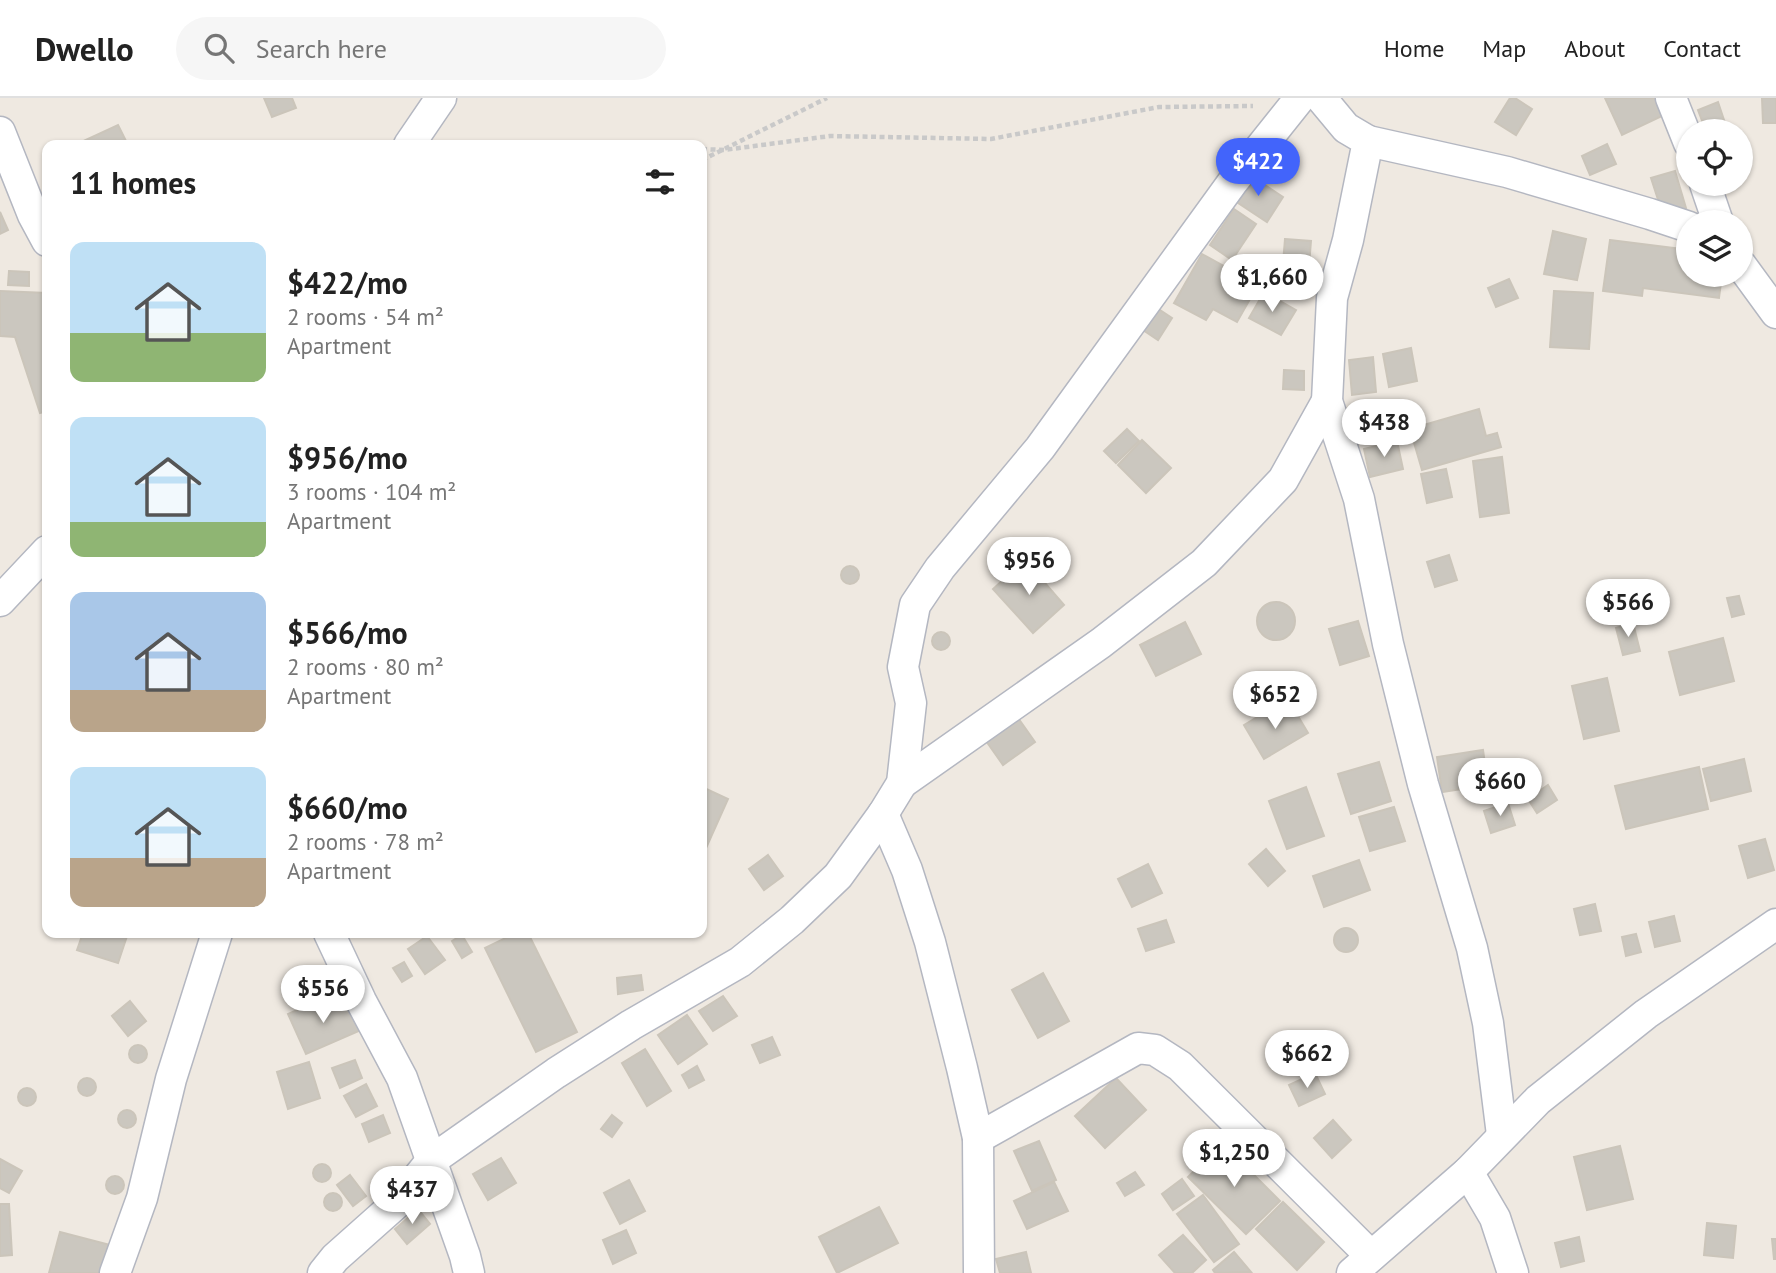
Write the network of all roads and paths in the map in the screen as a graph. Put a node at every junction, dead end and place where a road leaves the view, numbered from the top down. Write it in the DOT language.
graph roads {
  1 [pos="441,98"];
  2 [pos="827,98"];
  3 [pos="1671,98"];
  4 [pos="1305,100"];
  5 [pos="1679,119"];
  6 [pos="0,132"];
  7 [pos="412,140"];
  8 [pos="1368,141"];
  9 [pos="707,149"];
  10 [pos="724,150"];
  11 [pos="707,158"];
  12 [pos="1676,223"];
  13 [pos="42,232"];
  14 [pos="1753,281"];
  15 [pos="1776,313"];
  16 [pos="1327,401"];
  17 [pos="42,556"];
  18 [pos="0,601"];
  19 [pos="902,783"];
  20 [pos="883,814"];
  21 [pos="1776,923"];
  22 [pos="215,938"];
  23 [pos="331,938"];
  24 [pos="1502,1135"];
  25 [pos="978,1138"];
  26 [pos="432,1160"];
  27 [pos="1468,1172"];
  28 [pos="1361,1264"];
  29 [pos="115,1273"];
  30 [pos="323,1273"];
  31 [pos="469,1273"];
  32 [pos="979,1273"];
  33 [pos="1513,1273"];
  1 -- 7 [label="street"];
  2 -- 10 [label="path"];
  3 -- 5 [label="street"];
  4 -- 8 [label="street"];
  4 -- 10 [label="path"];
  4 -- 19 [label="street"];
  6 -- 13 [label="street"];
  8 -- 12 [label="street"];
  8 -- 16 [label="street"];
  9 -- 10 [label="path"];
  10 -- 11 [label="path"];
  14 -- 15 [label="street"];
  16 -- 19 [label="street"];
  16 -- 24 [label="street"];
  17 -- 18 [label="street"];
  19 -- 20 [label="street"];
  20 -- 25 [label="street"];
  20 -- 26 [label="street"];
  21 -- 24 [label="street"];
  22 -- 29 [label="street"];
  23 -- 26 [label="street"];
  24 -- 27 [label="street"];
  25 -- 28 [label="street"];
  25 -- 32 [label="street"];
  26 -- 30 [label="street"];
  26 -- 31 [label="street"];
  27 -- 28 [label="street"];
  27 -- 33 [label="street"];
}
